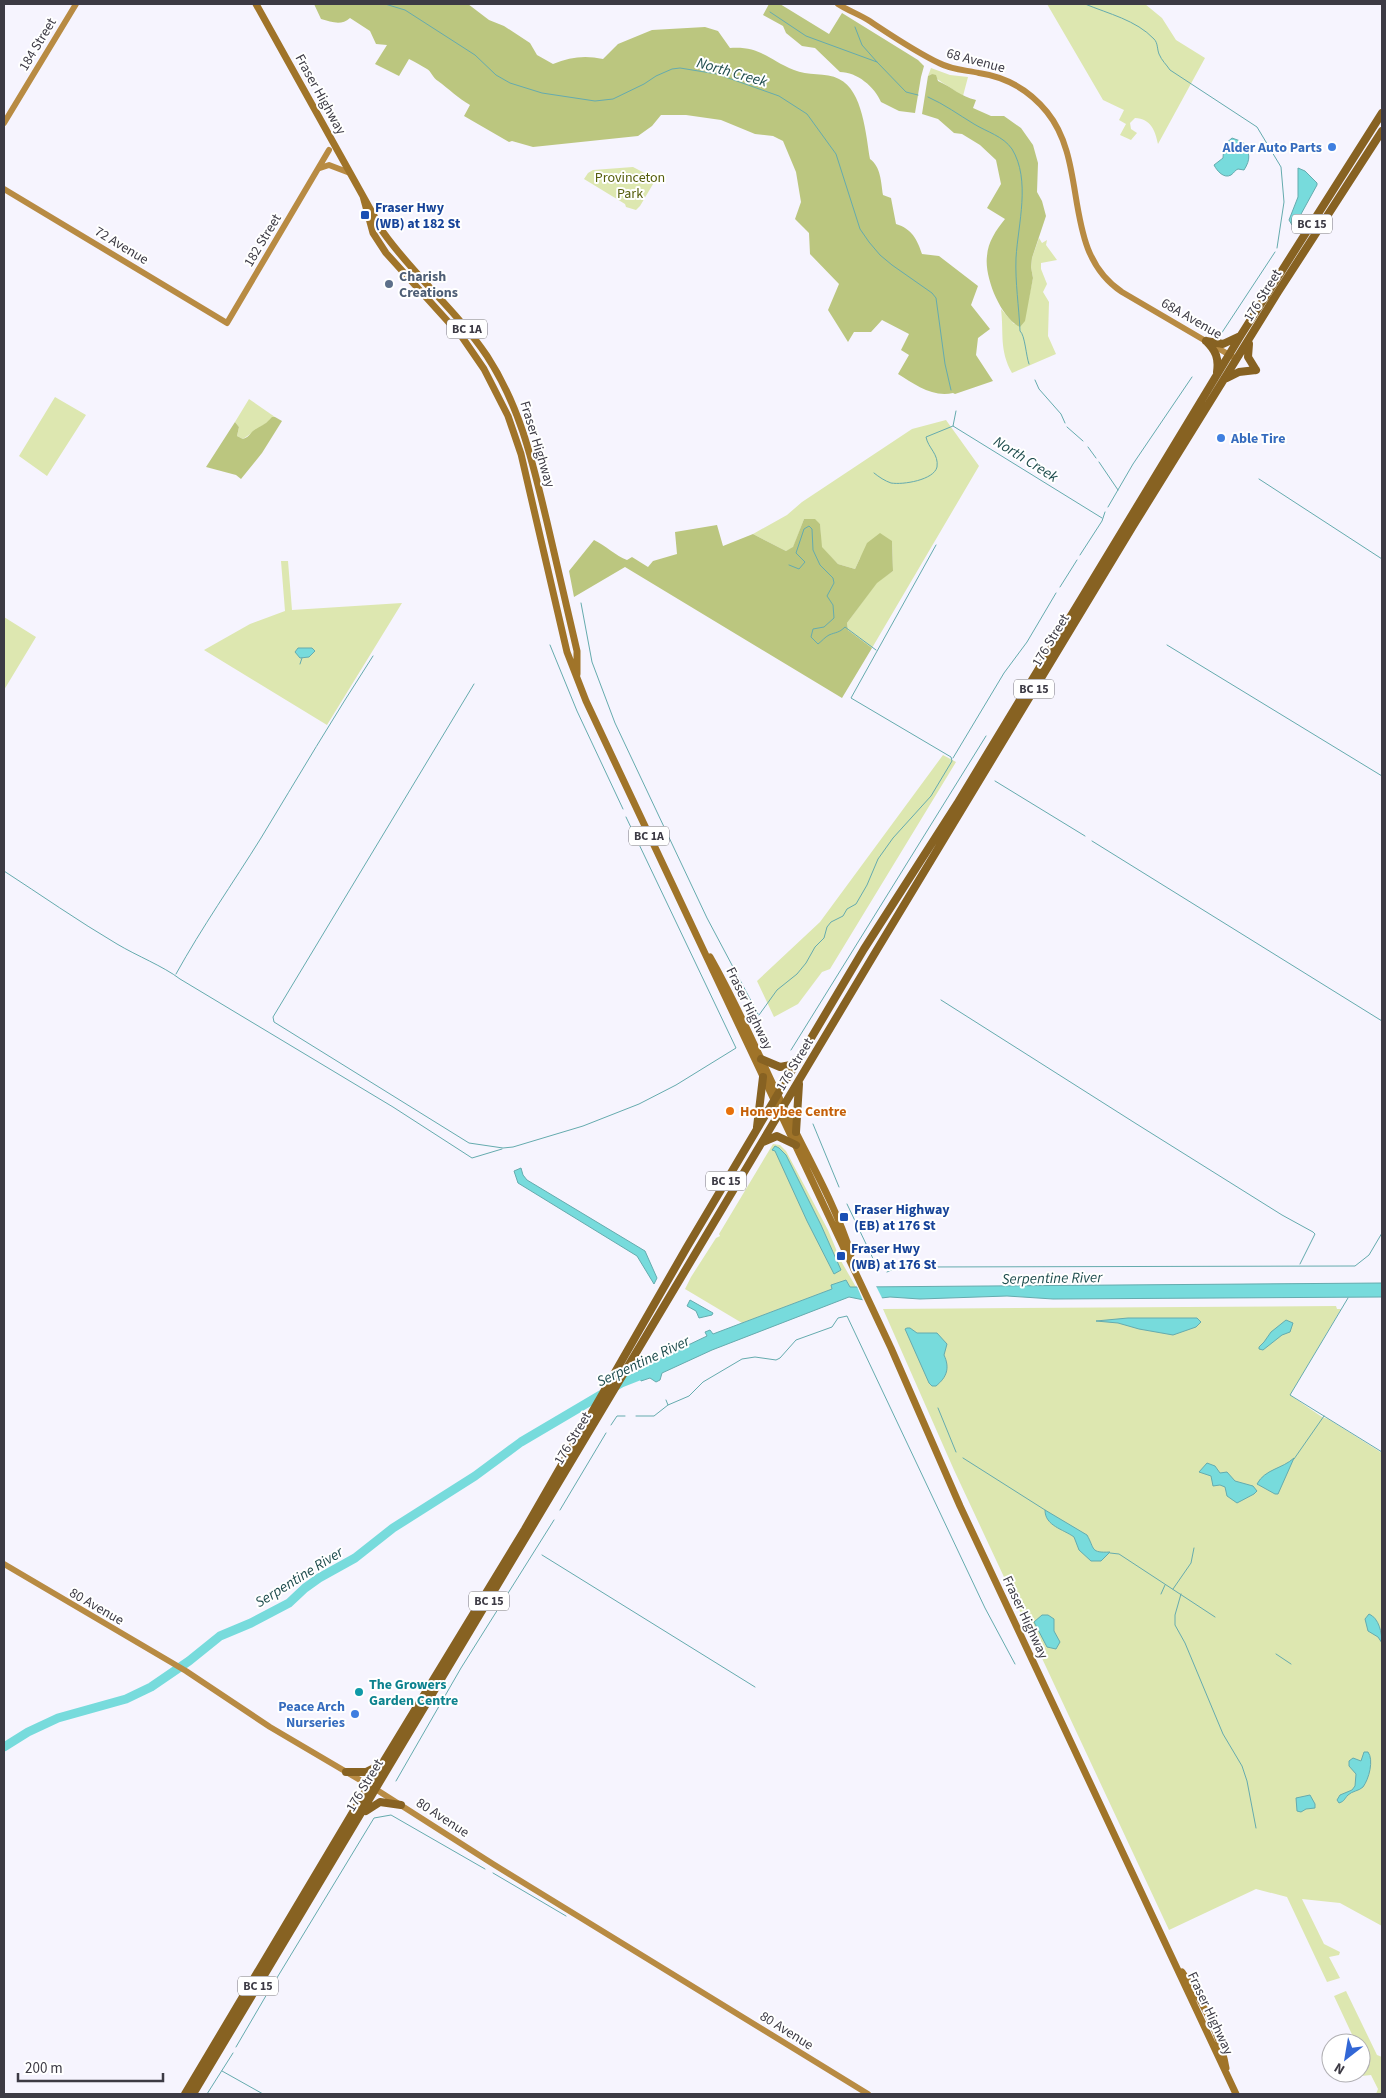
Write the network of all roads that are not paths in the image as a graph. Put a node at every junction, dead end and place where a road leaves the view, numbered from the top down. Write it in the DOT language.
graph roads {
  1 [pos="76,4"];
  2 [pos="256,4"];
  3 [pos="838,4"];
  4 [pos="1382,113"];
  5 [pos="4,123"];
  6 [pos="1382,130"];
  7 [pos="329,150"];
  8 [pos="319,169"];
  9 [pos="350,173"];
  10 [pos="4,189"];
  11 [pos="363,196"];
  12 [pos="1135,299"];
  13 [pos="227,323"];
  14 [pos="1241,335"];
  15 [pos="1249,340"];
  16 [pos="1206,341"];
  17 [pos="1229,355"];
  18 [pos="1237,360"];
  19 [pos="1216,376"];
  20 [pos="1224,381"];
  21 [pos="579,685"];
  22 [pos="684,910"];
  23 [pos="718,983"];
  24 [pos="761,1058"];
  25 [pos="796,1064"];
  26 [pos="763,1077"];
  27 [pos="799,1080"];
  28 [pos="776,1097"];
  29 [pos="782,1110"];
  30 [pos="756,1131"];
  31 [pos="796,1132"];
  32 [pos="763,1142"];
  33 [pos="796,1145"];
  34 [pos="861,1283"];
  35 [pos="4,1564"];
  36 [pos="382,1764"];
  37 [pos="346,1772"];
  38 [pos="369,1786"];
  39 [pos="377,1790"];
  40 [pos="401,1805"];
  41 [pos="360,1818"];
  42 [pos="1173,1960"];
  43 [pos="1191,2000"];
  44 [pos="1208,2018"];
  45 [pos="1228,2077"];
  46 [pos="185,2094"];
  47 [pos="193,2094"];
  48 [pos="868,2094"];
  49 [pos="1236,2094"];
  1 -- 5 [label="main road, 184 Street"];
  2 -- 9 [label="main road, Fraser Highway / BC 1A"];
  3 -- 12 [label="main road, 68 Avenue"];
  4 -- 14 [label="highway, BC 15"];
  6 -- 15 [label="highway, 176 Street / BC 15"];
  7 -- 8 [label="main road, 182 Street"];
  8 -- 9 [label="main road"];
  8 -- 13 [label="main road, 182 Street"];
  9 -- 11 [label="main road, Fraser Highway / BC 1A"];
  10 -- 13 [label="main road, 72 Avenue"];
  11 -- 21 [label="main road, Fraser Highway / BC 1A"];
  11 -- 21 [label="main road, Fraser Highway / BC 1A"];
  12 -- 16 [label="main road, 68A Avenue"];
  14 -- 16 [label="highway"];
  14 -- 17 [label="highway, BC 15"];
  15 -- 18 [label="highway, 176 Street / BC 15"];
  15 -- 20 [label="highway"];
  16 -- 17 [label="main road, 68A Avenue"];
  16 -- 19 [label="highway"];
  17 -- 18 [label="main road, 68A Avenue"];
  17 -- 19 [label="highway, BC 15"];
  18 -- 20 [label="highway, 176 Street / BC 15"];
  19 -- 25 [label="highway, BC 15"];
  20 -- 27 [label="highway, 176 Street / BC 15"];
  21 -- 22 [label="main road, Fraser Highway / BC 1A"];
  22 -- 23 [label="main road, Fraser Highway / BC 1A"];
  22 -- 24 [label="main road, Fraser Highway / BC 1A"];
  23 -- 26 [label="main road, Fraser Highway / BC 1A"];
  23 -- 28 [label="main road"];
  24 -- 25 [label="highway"];
  24 -- 28 [label="main road, Fraser Highway / BC 1A"];
  25 -- 28 [label="highway, 176 Street / BC 15"];
  26 -- 28 [label="main road, Fraser Highway / BC 1A"];
  26 -- 30 [label="highway"];
  27 -- 29 [label="highway, 176 Street / BC 15"];
  27 -- 31 [label="highway"];
  28 -- 29 [label="main road, Fraser Highway / BC 1A"];
  28 -- 30 [label="highway, 176 Street / BC 15"];
  29 -- 31 [label="main road, Fraser Highway"];
  29 -- 32 [label="highway, 176 Street / BC 15"];
  29 -- 33 [label="main road, Fraser Highway"];
  30 -- 36 [label="highway, 176 Street / BC 15"];
  31 -- 34 [label="main road, Fraser Highway"];
  32 -- 33 [label="highway"];
  32 -- 39 [label="highway, 176 Street / BC 15"];
  33 -- 34 [label="main road, Fraser Highway"];
  34 -- 42 [label="main road, Fraser Highway"];
  35 -- 37 [label="main road, 80 Avenue"];
  36 -- 37 [label="highway"];
  36 -- 38 [label="highway, 176 Street / BC 15"];
  37 -- 38 [label="main road, 80 Avenue"];
  38 -- 39 [label="main road, 80 Avenue"];
  38 -- 46 [label="highway, 176 Street / BC 15"];
  39 -- 40 [label="main road, 80 Avenue"];
  39 -- 41 [label="highway, 176 Street / BC 15"];
  40 -- 41 [label="highway"];
  40 -- 48 [label="main road, 80 Avenue"];
  41 -- 47 [label="highway, 176 Street / BC 15"];
  42 -- 43 [label="main road, Fraser Highway"];
  42 -- 44 [label="main road, Fraser Highway"];
  43 -- 44 [label="main road"];
  43 -- 45 [label="main road, Fraser Highway"];
  44 -- 45 [label="main road, Fraser Highway"];
  45 -- 49 [label="main road, Fraser Highway"];
}
